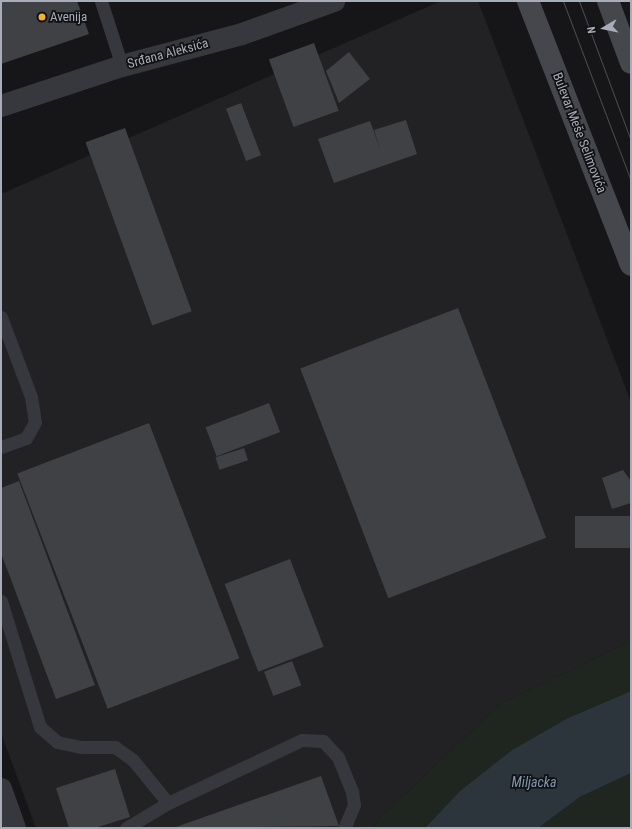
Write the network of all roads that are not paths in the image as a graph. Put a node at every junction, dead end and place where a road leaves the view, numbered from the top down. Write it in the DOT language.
graph roads {
  1 [pos="101,1"];
  2 [pos="334,1"];
  3 [pos="528,1"];
  4 [pos="608,1"];
  5 [pos="631,63"];
  6 [pos="122,66"];
  7 [pos="1,106"];
  8 [pos="631,265"];
  9 [pos="1,317"];
  10 [pos="1,447"];
  11 [pos="1,601"];
  12 [pos="1,789"];
  13 [pos="168,803"];
  14 [pos="15,828"];
  15 [pos="126,828"];
  16 [pos="344,828"];
  1 -- 6 [label="lane"];
  2 -- 6 [label="street, Srđana Aleksića"];
  3 -- 8 [label="main road, Bulevar Meše Selimovića"];
  4 -- 5 [label="main road"];
  6 -- 7 [label="street, Srđana Aleksića"];
  9 -- 10 [label="lane"];
  11 -- 13 [label="lane"];
  12 -- 14 [label="street"];
  13 -- 15 [label="lane"];
  13 -- 16 [label="lane"];
}
